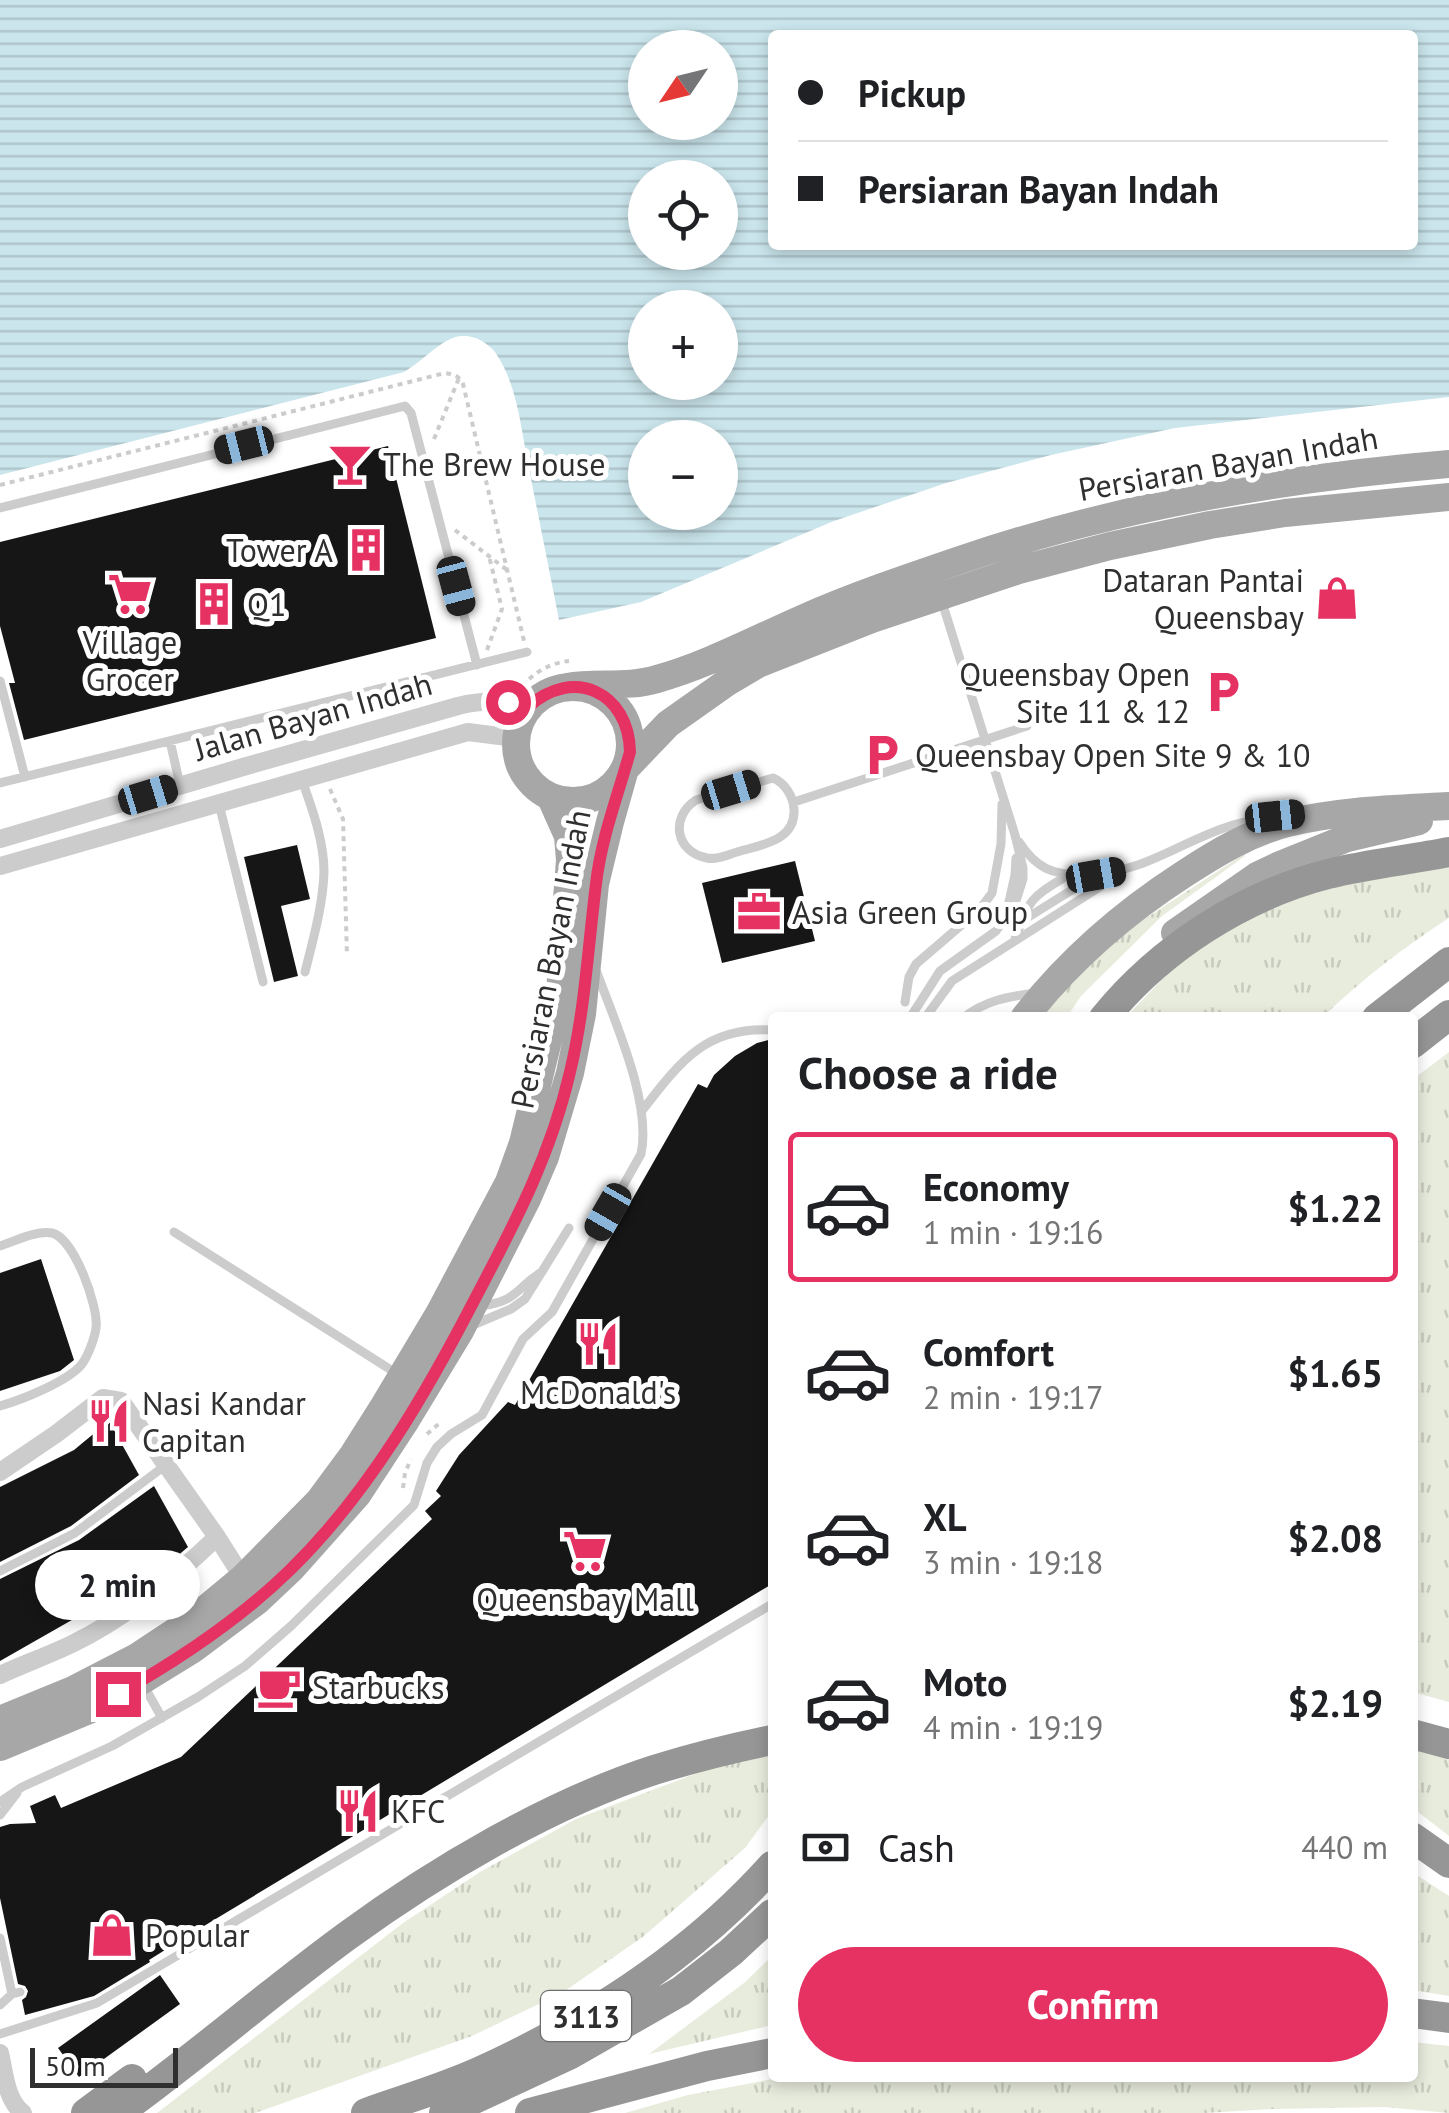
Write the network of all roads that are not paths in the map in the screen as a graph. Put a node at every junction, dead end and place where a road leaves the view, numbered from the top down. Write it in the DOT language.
graph roads {
  1 [pos="1449,464"];
  2 [pos="1449,497"];
  3 [pos="0,508"];
  4 [pos="939,595"];
  5 [pos="527,652"];
  6 [pos="480,664"];
  7 [pos="0,681"];
  8 [pos="567,687"];
  9 [pos="528,707"];
  10 [pos="1027,726"];
  11 [pos="515,738"];
  12 [pos="984,740"];
  13 [pos="170,742"];
  14 [pos="625,769"];
  15 [pos="25,778"];
  16 [pos="302,780"];
  17 [pos="0,784"];
  18 [pos="180,785"];
  19 [pos="1002,796"];
  20 [pos="551,798"];
  21 [pos="794,802"];
  22 [pos="218,804"];
  23 [pos="1449,806"];
  24 [pos="1334,815"];
  25 [pos="1449,815"];
  26 [pos="1014,835"];
  27 [pos="0,839"];
  28 [pos="1449,852"];
  29 [pos="0,866"];
  30 [pos="1126,870"];
  31 [pos="1068,875"];
  32 [pos="1096,875"];
  33 [pos="1022,920"];
  34 [pos="1015,939"];
  35 [pos="590,951"];
  36 [pos="1449,962"];
  37 [pos="305,972"];
  38 [pos="263,982"];
  39 [pos="1044,992"];
  40 [pos="904,1002"];
  41 [pos="914,1012"];
  42 [pos="929,1012"];
  43 [pos="971,1012"];
  44 [pos="1029,1012"];
  45 [pos="1107,1012"];
  46 [pos="1108,1012"];
  47 [pos="1384,1012"];
  48 [pos="1449,1015"];
  49 [pos="768,1030"];
  50 [pos="1418,1039"];
  51 [pos="641,1112"];
  52 [pos="569,1228"];
  53 [pos="174,1232"];
  54 [pos="0,1246"];
  55 [pos="544,1271"];
  56 [pos="465,1320"];
  57 [pos="402,1377"];
  58 [pos="0,1406"];
  59 [pos="166,1465"];
  60 [pos="0,1472"];
  61 [pos="216,1536"];
  62 [pos="0,1571"];
  63 [pos="242,1578"];
  64 [pos="768,1606"];
  65 [pos="0,1675"];
  66 [pos="141,1681"];
  67 [pos="162,1718"];
  68 [pos="0,1720"];
  69 [pos="1418,1736"];
  70 [pos="768,1741"];
  71 [pos="1449,1744"];
  72 [pos="0,1747"];
  73 [pos="22,1787"];
  74 [pos="0,1802"];
  75 [pos="0,1815"];
  76 [pos="1418,1841"];
  77 [pos="1449,1864"];
  78 [pos="768,1870"];
  79 [pos="768,1918"];
  80 [pos="0,1938"];
  81 [pos="0,1992"];
  82 [pos="16,1993"];
  83 [pos="264,1999"];
  84 [pos="0,2005"];
  85 [pos="1418,2014"];
  86 [pos="1449,2018"];
  87 [pos="0,2034"];
  88 [pos="0,2053"];
  89 [pos="768,2054"];
  90 [pos="13,2112"];
  91 [pos="86,2113"];
  92 [pos="118,2113"];
  93 [pos="366,2113"];
  94 [pos="444,2113"];
  95 [pos="530,2113"];
  1 -- 8 [label="main road, Persiaran Bayan Indah"];
  2 -- 4 [label="main road, Persiaran Bayan Indah"];
  3 -- 6 [label="lane"];
  4 -- 12 [label="lane"];
  4 -- 14 [label="main road, Persiaran Bayan Indah"];
  5 -- 6 [label="lane"];
  6 -- 13 [label="lane"];
  7 -- 15 [label="lane"];
  8 -- 9 [label="main road"];
  8 -- 14 [label="main road"];
  9 -- 11 [label="main road"];
  9 -- 18 [label="street, Jalan Bayan Indah"];
  10 -- 12 [label="lane"];
  11 -- 16 [label="street, Jalan Bayan Indah"];
  11 -- 20 [label="main road"];
  12 -- 19 [label="lane"];
  12 -- 21 [label="lane"];
  13 -- 15 [label="lane"];
  13 -- 18 [label="lane"];
  14 -- 20 [label="main road"];
  14 -- 35 [label="main road, Persiaran Bayan Indah"];
  15 -- 17 [label="lane"];
  16 -- 22 [label="street, Jalan Bayan Indah"];
  16 -- 37 [label="lane"];
  18 -- 27 [label="street, Jalan Bayan Indah"];
  19 -- 26 [label="lane"];
  19 -- 40 [label="lane"];
  20 -- 57 [label="main road, Persiaran Bayan Indah"];
  21 -- 21 [label="lane"];
  22 -- 29 [label="street, Jalan Bayan Indah"];
  22 -- 38 [label="lane"];
  23 -- 24 [label="main road"];
  24 -- 30 [label="lane"];
  24 -- 39 [label="main road"];
  25 -- 45 [label="main road"];
  26 -- 31 [label="lane"];
  26 -- 41 [label="lane"];
  28 -- 46 [label="highway"];
  30 -- 32 [label="lane"];
  30 -- 34 [label="lane"];
  31 -- 32 [label="lane"];
  31 -- 33 [label="lane"];
  32 -- 33 [label="lane"];
  33 -- 34 [label="lane"];
  34 -- 42 [label="lane"];
  35 -- 51 [label="lane"];
  35 -- 56 [label="main road, Persiaran Bayan Indah"];
  36 -- 47 [label="highway"];
  39 -- 43 [label="lane"];
  39 -- 44 [label="main road"];
  48 -- 50 [label="highway"];
  49 -- 51 [label="lane"];
  51 -- 67 [label="lane"];
  52 -- 55 [label="lane"];
  53 -- 57 [label="lane"];
  54 -- 58 [label="lane"];
  55 -- 56 [label="lane"];
  55 -- 56 [label="lane"];
  56 -- 66 [label="main road, Persiaran Bayan Indah"];
  57 -- 63 [label="main road, Persiaran Bayan Indah"];
  59 -- 60 [label="street"];
  59 -- 61 [label="street"];
  59 -- 62 [label="lane"];
  61 -- 63 [label="street"];
  61 -- 65 [label="street"];
  63 -- 68 [label="main road, Persiaran Bayan Indah"];
  64 -- 87 [label="lane"];
  66 -- 67 [label="lane"];
  66 -- 72 [label="main road, Persiaran Bayan Indah"];
  67 -- 73 [label="lane"];
  69 -- 71 [label="highway"];
  70 -- 83 [label="highway"];
  73 -- 74 [label="lane"];
  73 -- 75 [label="lane"];
  76 -- 77 [label="highway"];
  78 -- 93 [label="highway, 3113"];
  79 -- 94 [label="highway, 3113"];
  80 -- 82 [label="lane"];
  81 -- 82 [label="lane"];
  82 -- 84 [label="lane"];
  83 -- 91 [label="highway"];
  83 -- 92 [label="highway"];
  85 -- 86 [label="highway"];
  88 -- 90 [label="street"];
  89 -- 95 [label="highway"];
}
